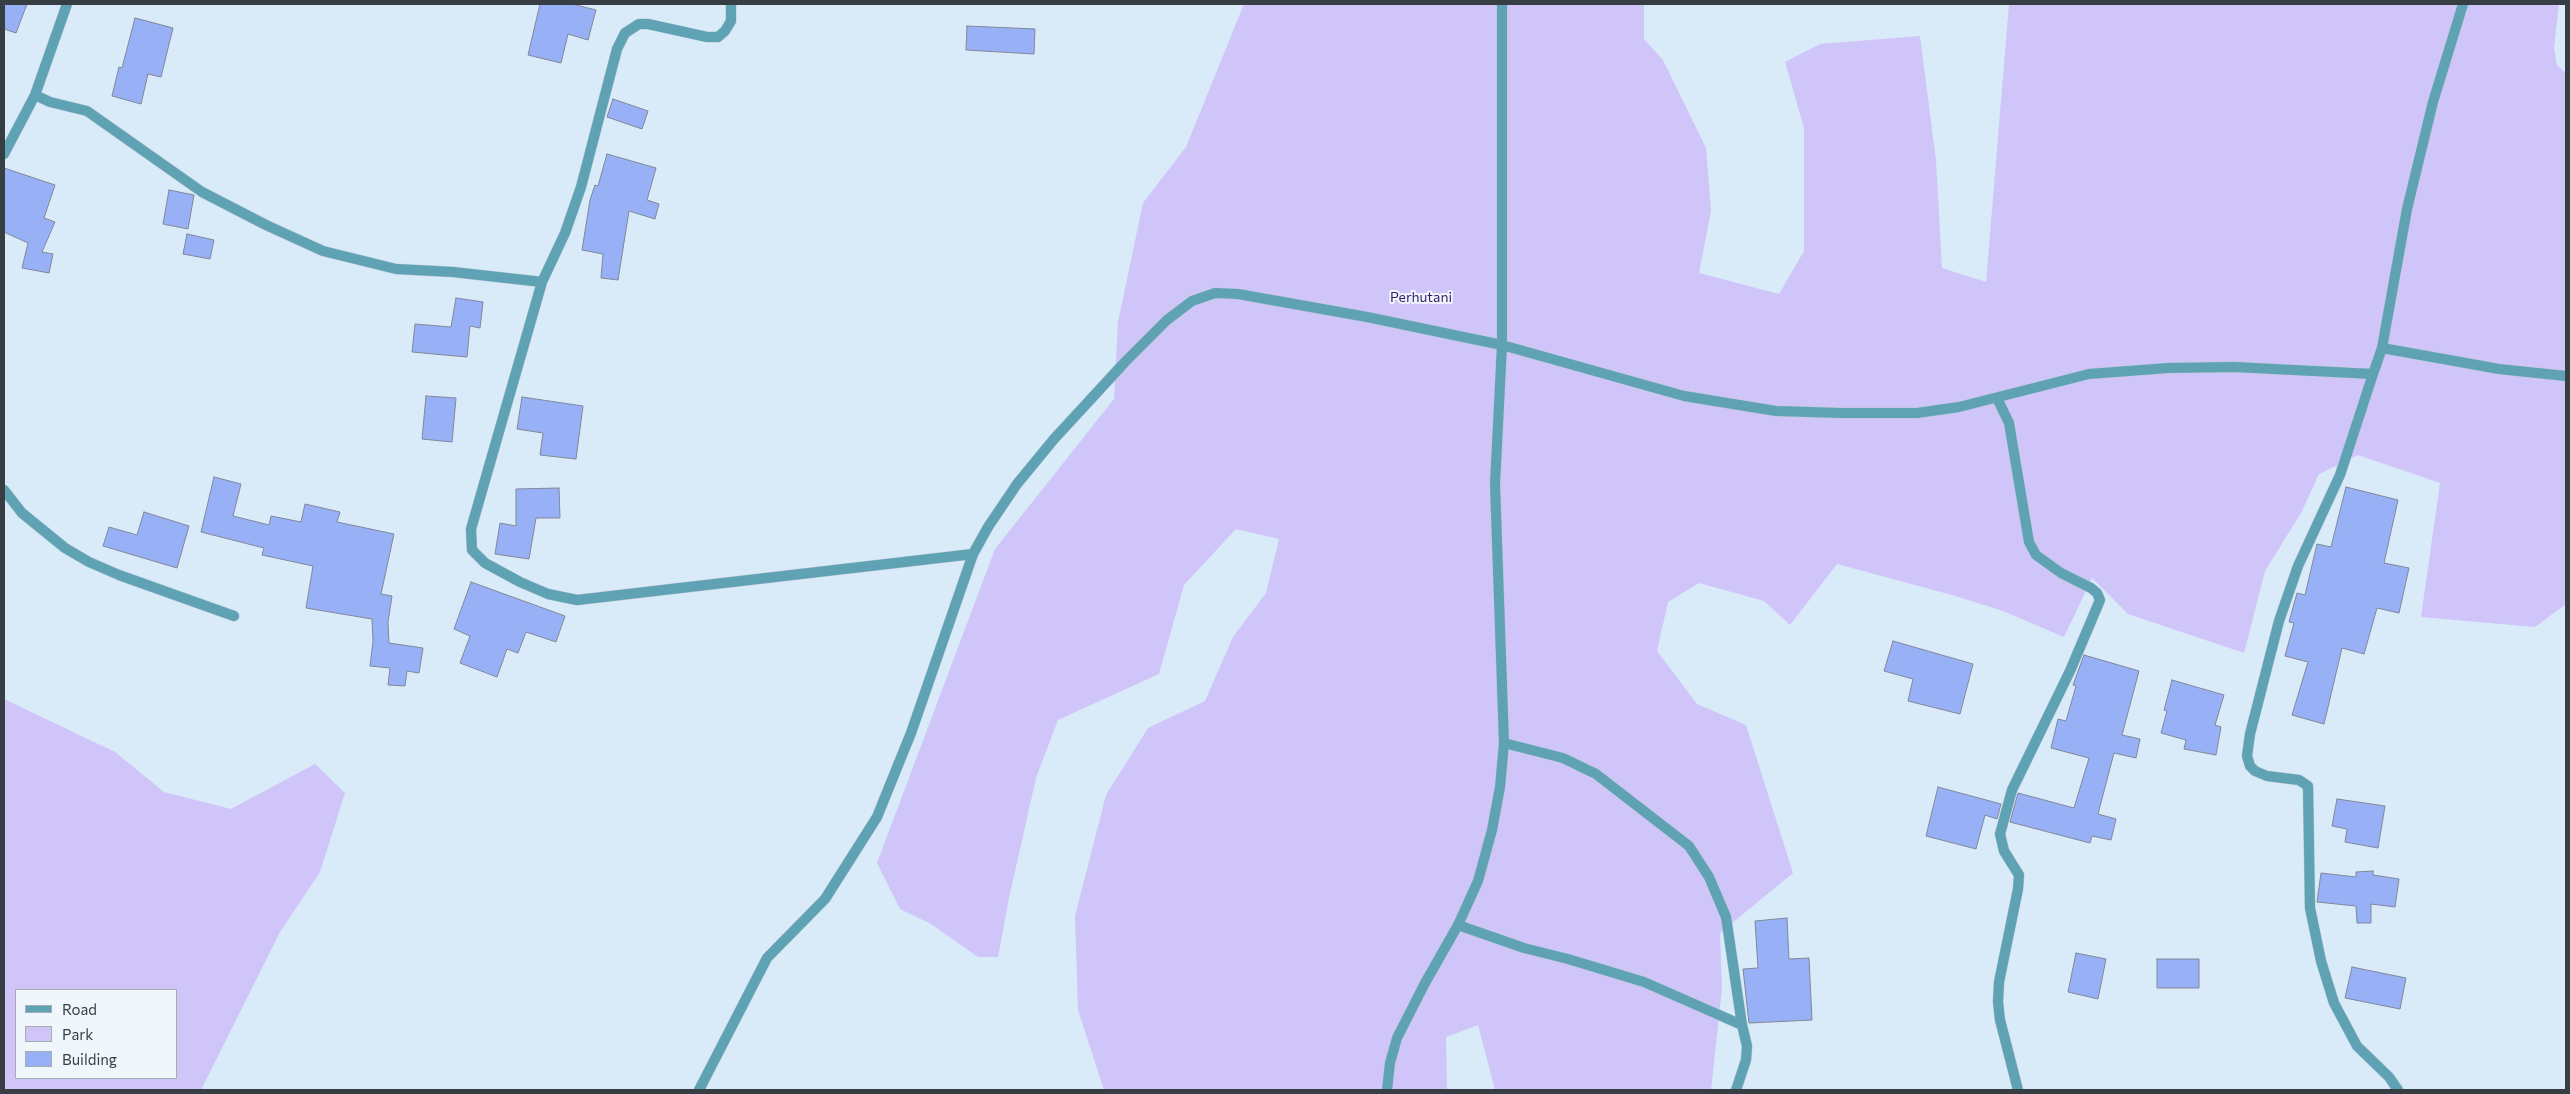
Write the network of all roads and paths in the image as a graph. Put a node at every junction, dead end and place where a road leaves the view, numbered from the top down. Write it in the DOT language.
graph roads {
  1 [pos="67,4"];
  2 [pos="731,4"];
  3 [pos="1502,4"];
  4 [pos="2463,4"];
  5 [pos="35,95"];
  6 [pos="4,154"];
  7 [pos="542,282"];
  8 [pos="1502,345"];
  9 [pos="2382,348"];
  10 [pos="2374,374"];
  11 [pos="2566,376"];
  12 [pos="1998,398"];
  13 [pos="4,490"];
  14 [pos="973,554"];
  15 [pos="234,616"];
  16 [pos="1504,743"];
  17 [pos="1458,925"];
  18 [pos="1742,1025"];
  19 [pos="698,1090"];
  20 [pos="1387,1090"];
  21 [pos="1736,1090"];
  22 [pos="2018,1090"];
  23 [pos="2398,1090"];
  1 -- 5 [label="street"];
  2 -- 7 [label="street"];
  3 -- 8 [label="street"];
  4 -- 9 [label="street"];
  5 -- 6 [label="street"];
  5 -- 7 [label="street"];
  7 -- 14 [label="street"];
  8 -- 12 [label="street"];
  8 -- 14 [label="street"];
  8 -- 16 [label="street"];
  9 -- 10 [label="street"];
  9 -- 11 [label="street"];
  10 -- 12 [label="street"];
  10 -- 23 [label="street"];
  12 -- 22 [label="street"];
  13 -- 15 [label="street"];
  14 -- 19 [label="street"];
  16 -- 17 [label="street"];
  16 -- 18 [label="street"];
  17 -- 18 [label="street"];
  17 -- 20 [label="street"];
  18 -- 21 [label="street"];
}
